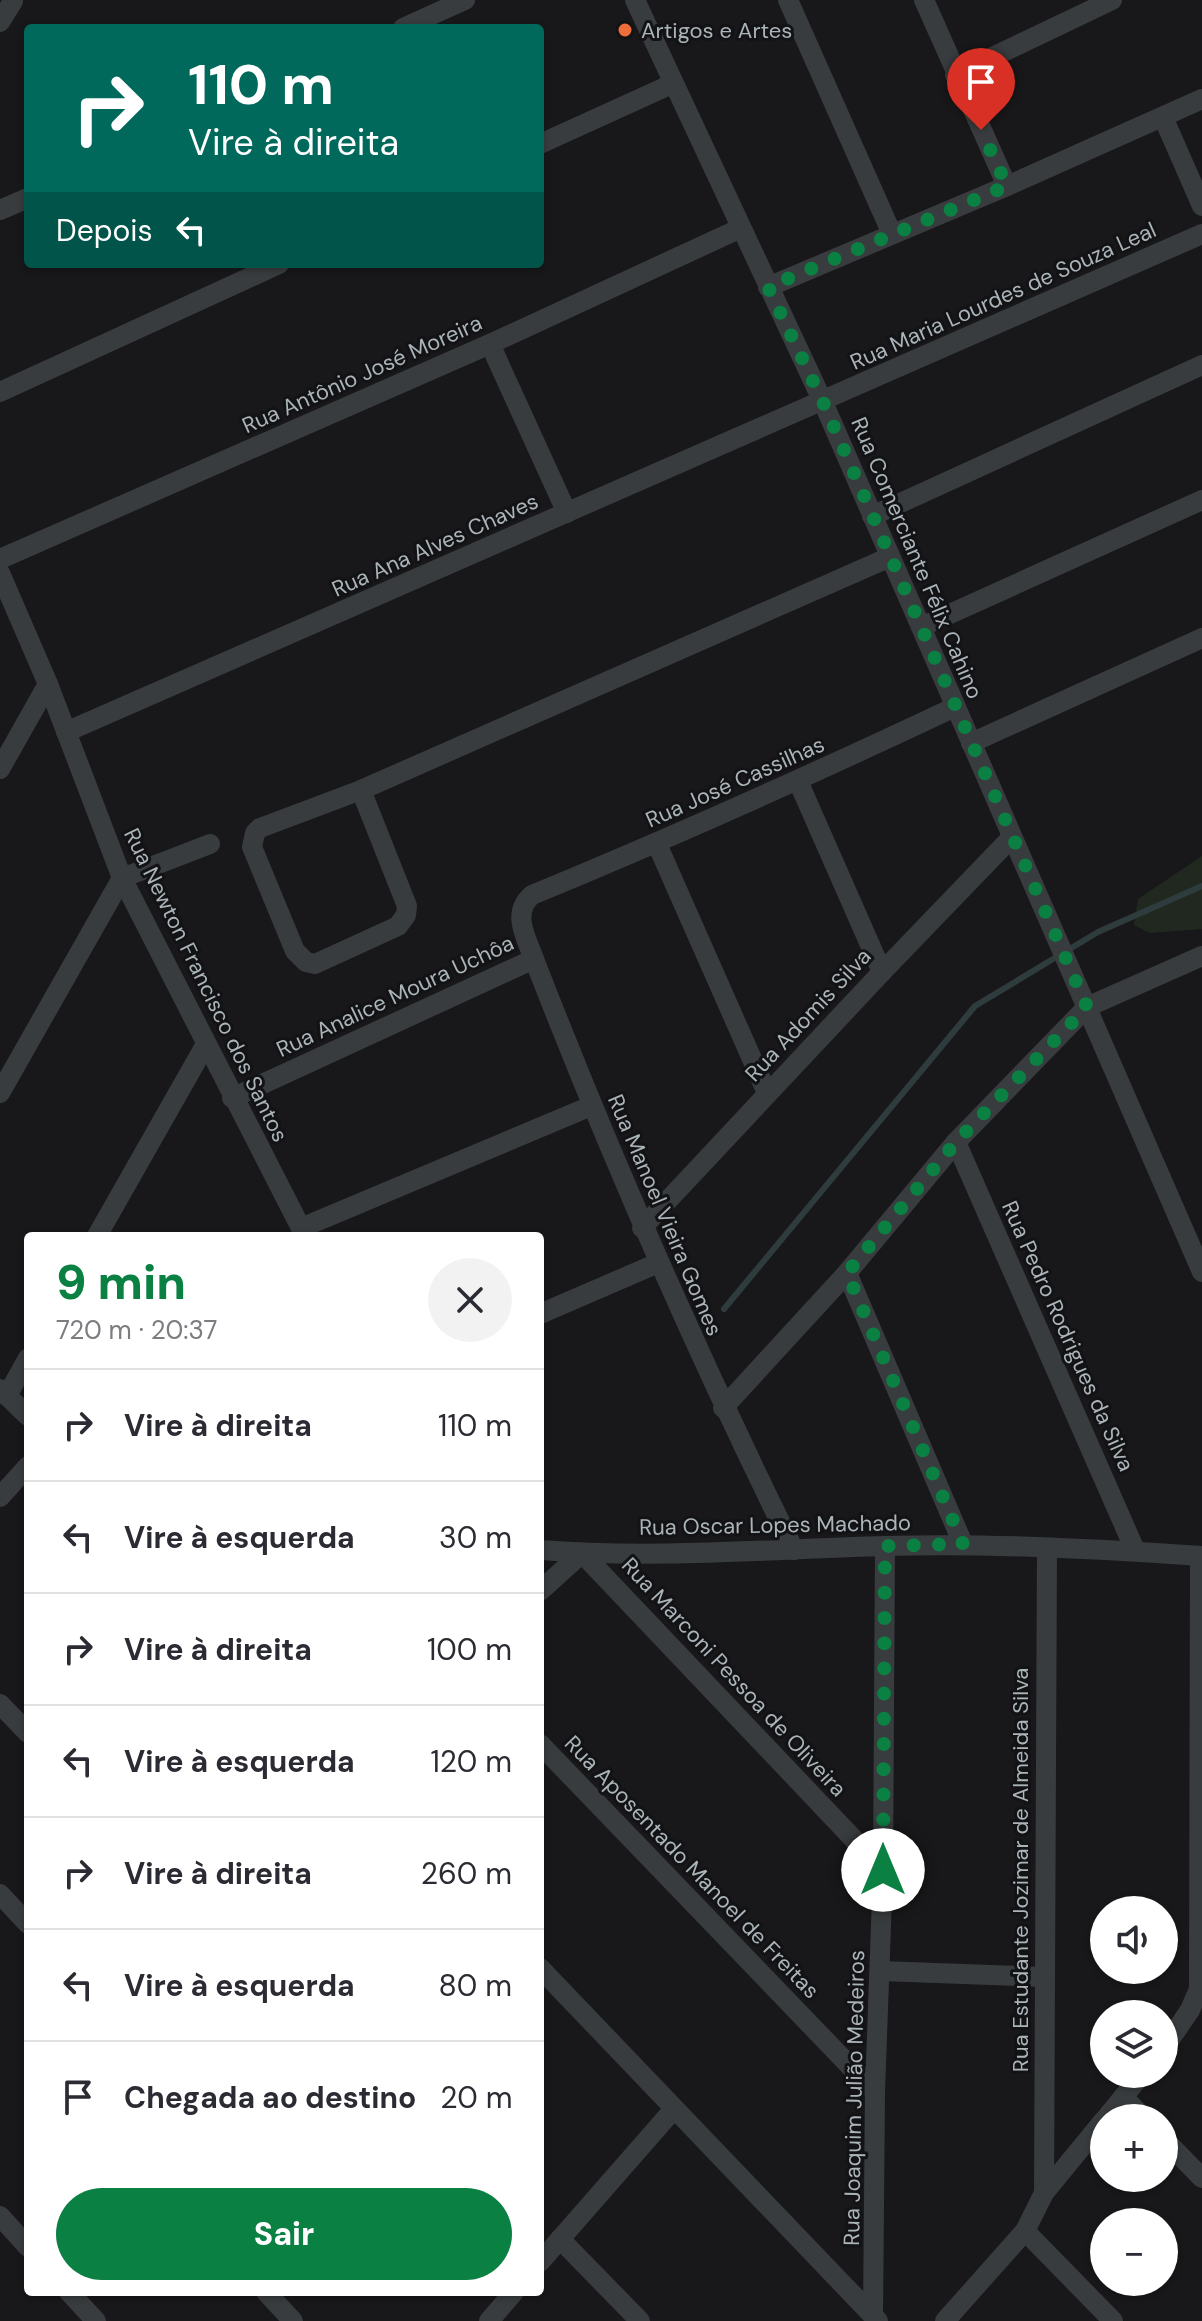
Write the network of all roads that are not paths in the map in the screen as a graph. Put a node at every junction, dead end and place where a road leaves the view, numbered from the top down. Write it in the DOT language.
graph roads {
  1 [pos="12,0"];
  2 [pos="29,0"];
  3 [pos="465,0"];
  4 [pos="635,0"];
  5 [pos="788,0"];
  6 [pos="924,0"];
  7 [pos="1112,0"];
  8 [pos="0,22"];
  9 [pos="412,24"];
  10 [pos="955,75"];
  11 [pos="672,84"];
  12 [pos="1202,99"];
  13 [pos="1163,117"];
  14 [pos="544,142"];
  15 [pos="1007,186"];
  16 [pos="24,200"];
  17 [pos="1202,206"];
  18 [pos="0,210"];
  19 [pos="741,228"];
  20 [pos="892,234"];
  21 [pos="1202,234"];
  22 [pos="270,268"];
  23 [pos="768,287"];
  24 [pos="490,344"];
  25 [pos="1202,365"];
  26 [pos="0,392"];
  27 [pos="823,402"];
  28 [pos="1202,500"];
  29 [pos="567,513"];
  30 [pos="872,516"];
  31 [pos="890,557"];
  32 [pos="0,559"];
  33 [pos="0,573"];
  34 [pos="921,627"];
  35 [pos="1202,638"];
  36 [pos="48,684"];
  37 [pos="955,707"];
  38 [pos="66,732"];
  39 [pos="971,743"];
  40 [pos="0,769"];
  41 [pos="798,781"];
  42 [pos="361,790"];
  43 [pos="1011,838"];
  44 [pos="210,844"];
  45 [pos="657,844"];
  46 [pos="122,878"];
  47 [pos="532,895"];
  48 [pos="1202,956"];
  49 [pos="534,959"];
  50 [pos="882,972"];
  51 [pos="1087,1007"];
  52 [pos="206,1044"];
  53 [pos="0,1093"];
  54 [pos="767,1093"];
  55 [pos="232,1098"];
  56 [pos="591,1106"];
  57 [pos="956,1142"];
  58 [pos="642,1228"];
  59 [pos="99,1232"];
  60 [pos="303,1232"];
  61 [pos="658,1263"];
  62 [pos="1202,1272"];
  63 [pos="847,1273"];
  64 [pos="544,1312"];
  65 [pos="24,1364"];
  66 [pos="3,1393"];
  67 [pos="723,1408"];
  68 [pos="24,1412"];
  69 [pos="24,1470"];
  70 [pos="0,1497"];
  71 [pos="963,1544"];
  72 [pos="885,1546"];
  73 [pos="1047,1548"];
  74 [pos="544,1550"];
  75 [pos="794,1550"];
  76 [pos="1135,1550"];
  77 [pos="582,1553"];
  78 [pos="1201,1556"];
  79 [pos="544,1587"];
  80 [pos="0,1704"];
  81 [pos="24,1729"];
  82 [pos="544,1748"];
  83 [pos="883,1870"];
  84 [pos="0,1894"];
  85 [pos="24,1920"];
  86 [pos="1200,1957"];
  87 [pos="881,1971"];
  88 [pos="544,1972"];
  89 [pos="1043,1977"];
  90 [pos="1178,2028"];
  91 [pos="1130,2088"];
  92 [pos="875,2092"];
  93 [pos="1123,2097"];
  94 [pos="1117,2104"];
  95 [pos="1130,2104"];
  96 [pos="673,2110"];
  97 [pos="1090,2137"];
  98 [pos="1178,2153"];
  99 [pos="1202,2178"];
  100 [pos="1044,2193"];
  101 [pos="0,2216"];
  102 [pos="1025,2231"];
  103 [pos="560,2239"];
  104 [pos="24,2243"];
  105 [pos="544,2257"];
  106 [pos="73,2296"];
  107 [pos="270,2296"];
  108 [pos="511,2296"];
  109 [pos="876,2319"];
  110 [pos="96,2321"];
  111 [pos="293,2321"];
  112 [pos="489,2321"];
  113 [pos="640,2321"];
  114 [pos="945,2321"];
  115 [pos="1113,2321"];
  1 -- 2 [label="street"];
  1 -- 8 [label="street"];
  3 -- 9 [label="street"];
  4 -- 11 [label="street, Rua Comerciante Félix Cahino"];
  5 -- 20 [label="street"];
  6 -- 10 [label="street"];
  7 -- 10 [label="street"];
  10 -- 15 [label="street"];
  11 -- 14 [label="street"];
  11 -- 19 [label="street, Rua Comerciante Félix Cahino"];
  12 -- 13 [label="street"];
  13 -- 15 [label="street"];
  13 -- 17 [label="street"];
  15 -- 20 [label="street"];
  16 -- 18 [label="street"];
  19 -- 23 [label="street, Rua Comerciante Félix Cahino"];
  19 -- 24 [label="street, Rua Antônio José Moreira"];
  20 -- 23 [label="street"];
  21 -- 27 [label="street, Rua Maria Lourdes de Souza Leal"];
  22 -- 26 [label="street"];
  23 -- 27 [label="street, Rua Comerciante Félix Cahino"];
  24 -- 29 [label="street"];
  24 -- 32 [label="street, Rua Antônio José Moreira"];
  25 -- 30 [label="street"];
  27 -- 29 [label="street, Rua Ana Alves Chaves"];
  27 -- 30 [label="street, Rua Comerciante Félix Cahino"];
  28 -- 34 [label="street"];
  29 -- 38 [label="street, Rua Ana Alves Chaves"];
  30 -- 31 [label="street, Rua Comerciante Félix Cahino"];
  31 -- 34 [label="street, Rua Comerciante Félix Cahino"];
  31 -- 42 [label="street"];
  33 -- 36 [label="street, Rua Newton Francisco dos Santos"];
  34 -- 37 [label="street, Rua Comerciante Félix Cahino"];
  35 -- 39 [label="street"];
  36 -- 38 [label="street, Rua Newton Francisco dos Santos"];
  36 -- 40 [label="street"];
  37 -- 39 [label="street, Rua Comerciante Félix Cahino"];
  37 -- 41 [label="street, Rua José Cassilhas"];
  38 -- 46 [label="street, Rua Newton Francisco dos Santos"];
  39 -- 43 [label="street, Rua Comerciante Félix Cahino"];
  41 -- 45 [label="street, Rua José Cassilhas"];
  41 -- 50 [label="street"];
  42 -- 42 [label="street"];
  43 -- 50 [label="street, Rua Adomis Silva"];
  43 -- 51 [label="street, Rua Comerciante Félix Cahino"];
  44 -- 46 [label="street"];
  45 -- 47 [label="street, Rua José Cassilhas"];
  45 -- 54 [label="street"];
  46 -- 52 [label="street, Rua Newton Francisco dos Santos"];
  46 -- 53 [label="street"];
  47 -- 49 [label="street, Rua Manoel Vieira Gomes"];
  48 -- 51 [label="street"];
  49 -- 55 [label="street, Rua Analice Moura Uchôa"];
  49 -- 56 [label="street, Rua Manoel Vieira Gomes"];
  50 -- 54 [label="street, Rua Adomis Silva"];
  51 -- 57 [label="street"];
  51 -- 62 [label="street, Rua Comerciante Félix Cahino"];
  52 -- 55 [label="street, Rua Newton Francisco dos Santos"];
  52 -- 59 [label="street"];
  54 -- 58 [label="street, Rua Adomis Silva"];
  55 -- 60 [label="street, Rua Newton Francisco dos Santos"];
  56 -- 58 [label="street, Rua Manoel Vieira Gomes"];
  56 -- 60 [label="street"];
  57 -- 63 [label="street"];
  57 -- 76 [label="street, Rua Pedro Rodrigues da Silva"];
  58 -- 61 [label="street, Rua Manoel Vieira Gomes"];
  61 -- 64 [label="street"];
  61 -- 67 [label="street, Rua Manoel Vieira Gomes"];
  63 -- 67 [label="street"];
  63 -- 71 [label="street"];
  65 -- 66 [label="street"];
  66 -- 68 [label="street"];
  67 -- 75 [label="street, Rua Manoel Vieira Gomes"];
  69 -- 70 [label="street"];
  71 -- 72 [label="street, Rua Oscar Lopes Machado"];
  71 -- 73 [label="street, Rua Oscar Lopes Machado"];
  72 -- 75 [label="street, Rua Oscar Lopes Machado"];
  72 -- 83 [label="street, Rua Joaquim Julião Medeiros"];
  73 -- 76 [label="street, Rua Oscar Lopes Machado"];
  73 -- 89 [label="street, Rua Estudante Jozimar de Almeida Silva"];
  74 -- 77 [label="street, Rua Oscar Lopes Machado"];
  75 -- 77 [label="street, Rua Oscar Lopes Machado"];
  76 -- 78 [label="street, Rua Oscar Lopes Machado"];
  77 -- 79 [label="street"];
  77 -- 83 [label="street, Rua Marconi Pessoa de Oliveira"];
  78 -- 86 [label="street"];
  80 -- 81 [label="street"];
  82 -- 92 [label="street, Rua Aposentado Manoel de Freitas"];
  83 -- 87 [label="street, Rua Joaquim Julião Medeiros"];
  84 -- 85 [label="street"];
  86 -- 90 [label="street"];
  87 -- 89 [label="street"];
  87 -- 92 [label="street, Rua Joaquim Julião Medeiros"];
  88 -- 96 [label="street"];
  89 -- 100 [label="street, Rua Estudante Jozimar de Almeida Silva"];
  91 -- 93 [label="street"];
  92 -- 109 [label="street, Rua Joaquim Julião Medeiros"];
  93 -- 94 [label="street"];
  93 -- 95 [label="street"];
  96 -- 103 [label="street"];
  96 -- 109 [label="street"];
  97 -- 100 [label="street"];
  98 -- 99 [label="street"];
  100 -- 102 [label="street"];
  101 -- 104 [label="street"];
  102 -- 114 [label="street"];
  102 -- 115 [label="street"];
  103 -- 105 [label="street"];
  103 -- 113 [label="street"];
  106 -- 110 [label="street"];
  107 -- 111 [label="street"];
  108 -- 112 [label="street"];
}
